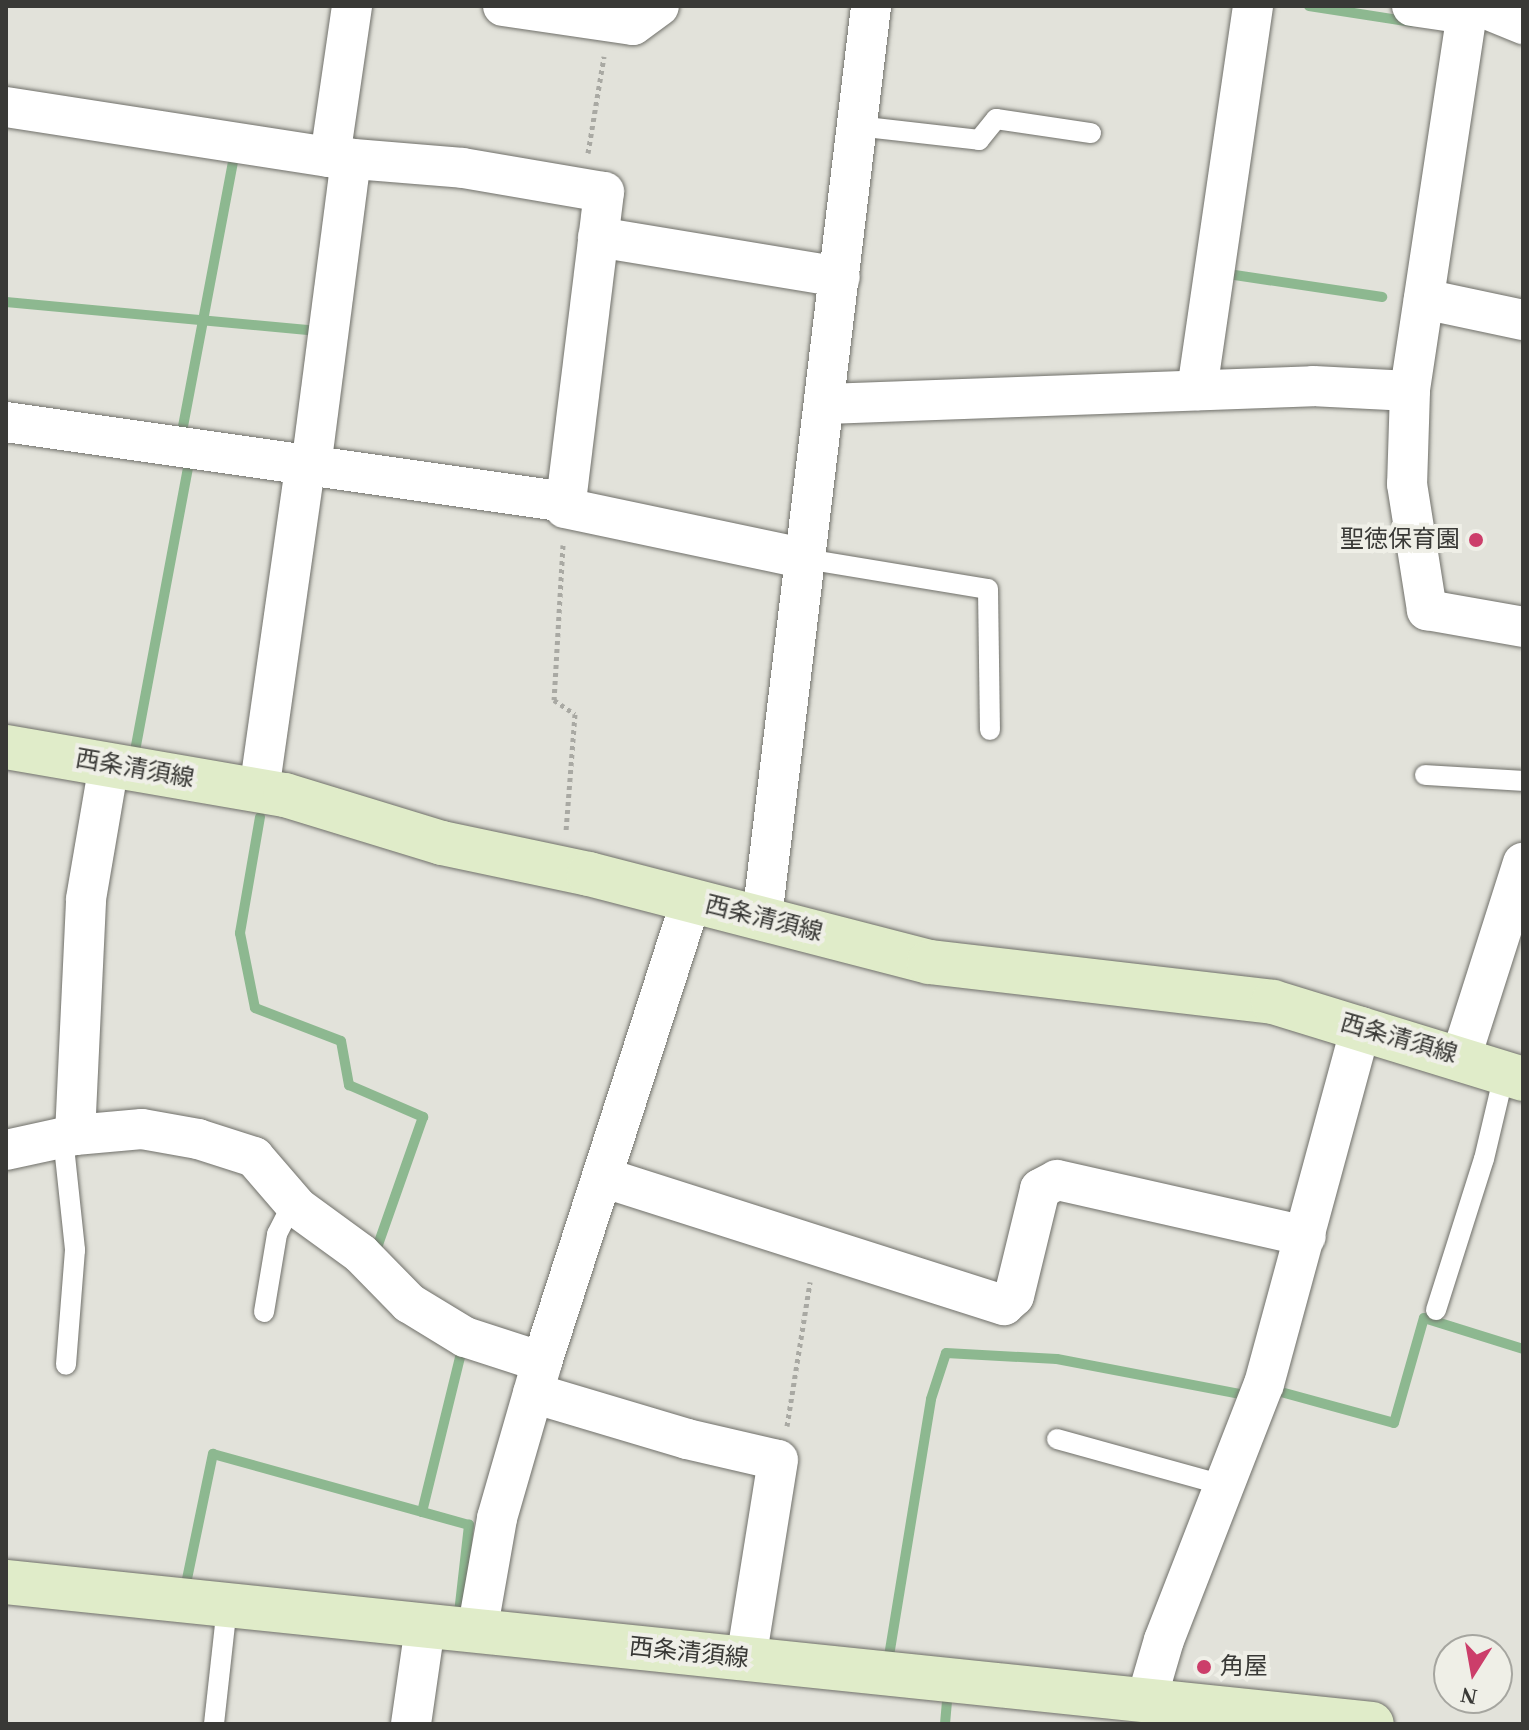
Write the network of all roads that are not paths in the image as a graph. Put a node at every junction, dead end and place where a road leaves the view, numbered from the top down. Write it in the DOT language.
graph roads {
  1 [pos="352,6"];
  2 [pos="503,6"];
  3 [pos="659,6"];
  4 [pos="871,6"];
  5 [pos="1253,6"];
  6 [pos="1412,6"];
  7 [pos="1471,9"];
  8 [pos="1523,24"];
  9 [pos="6,107"];
  10 [pos="857,126"];
  11 [pos="1091,133"];
  12 [pos="340,158"];
  13 [pos="598,237"];
  14 [pos="840,277"];
  15 [pos="1424,299"];
  16 [pos="1523,320"];
  17 [pos="1197,390"];
  18 [pos="1410,391"];
  19 [pos="826,404"];
  20 [pos="6,422"];
  21 [pos="308,467"];
  22 [pos="566,505"];
  23 [pos="806,559"];
  24 [pos="1523,627"];
  25 [pos="990,730"];
  26 [pos="6,747"];
  27 [pos="109,765"];
  28 [pos="1425,775"];
  29 [pos="1523,781"];
  30 [pos="259,791"];
  31 [pos="1523,863"];
  32 [pos="691,900"];
  33 [pos="762,918"];
  34 [pos="1361,1027"];
  35 [pos="1461,1057"];
  36 [pos="1514,1075"];
  37 [pos="69,1136"];
  38 [pos="6,1150"];
  39 [pos="602,1177"];
  40 [pos="293,1202"];
  41 [pos="1306,1236"];
  42 [pos="1436,1310"];
  43 [pos="264,1312"];
  44 [pos="66,1365"];
  45 [pos="538,1377"];
  46 [pos="1057,1439"];
  47 [pos="1226,1486"];
  48 [pos="6,1582"];
  49 [pos="227,1606"];
  50 [pos="425,1627"];
  51 [pos="477,1632"];
  52 [pos="746,1659"];
  53 [pos="1126,1706"];
  54 [pos="214,1724"];
  55 [pos="411,1724"];
  56 [pos="1372,1724"];
  1 -- 12 [label="street"];
  2 -- 3 [label="street"];
  4 -- 10 [label="street"];
  5 -- 17 [label="street"];
  6 -- 7 [label="street"];
  7 -- 8 [label="street"];
  7 -- 15 [label="street"];
  9 -- 12 [label="street"];
  10 -- 11 [label="lane"];
  10 -- 14 [label="street"];
  12 -- 13 [label="street"];
  12 -- 21 [label="street"];
  13 -- 14 [label="street"];
  13 -- 22 [label="street"];
  14 -- 19 [label="street"];
  15 -- 16 [label="street"];
  15 -- 18 [label="street"];
  17 -- 18 [label="street"];
  17 -- 19 [label="street"];
  18 -- 24 [label="street"];
  19 -- 23 [label="street"];
  20 -- 21 [label="street"];
  21 -- 22 [label="street"];
  21 -- 30 [label="street"];
  22 -- 23 [label="street"];
  23 -- 25 [label="lane"];
  23 -- 33 [label="street"];
  26 -- 27 [label="main road, 西条清須線"];
  27 -- 30 [label="main road, 西条清須線"];
  27 -- 37 [label="street"];
  28 -- 29 [label="lane"];
  30 -- 32 [label="main road, 西条清須線"];
  31 -- 35 [label="street"];
  32 -- 33 [label="main road, 西条清須線"];
  32 -- 39 [label="street"];
  33 -- 34 [label="main road, 西条清須線"];
  34 -- 35 [label="main road, 西条清須線"];
  34 -- 41 [label="street"];
  35 -- 36 [label="main road, 西条清須線"];
  36 -- 42 [label="lane"];
  37 -- 38 [label="street"];
  37 -- 40 [label="street"];
  37 -- 44 [label="lane"];
  39 -- 41 [label="street"];
  39 -- 45 [label="street"];
  40 -- 43 [label="lane"];
  40 -- 45 [label="street"];
  41 -- 47 [label="street"];
  45 -- 51 [label="street"];
  45 -- 52 [label="street"];
  46 -- 47 [label="lane"];
  47 -- 53 [label="street"];
  48 -- 49 [label="main road, 西条清須線"];
  49 -- 50 [label="main road, 西条清須線"];
  49 -- 54 [label="lane"];
  50 -- 51 [label="main road, 西条清須線"];
  50 -- 55 [label="street"];
  51 -- 52 [label="main road, 西条清須線"];
  52 -- 53 [label="main road, 西条清須線"];
  53 -- 56 [label="main road, 西条清須線"];
}
